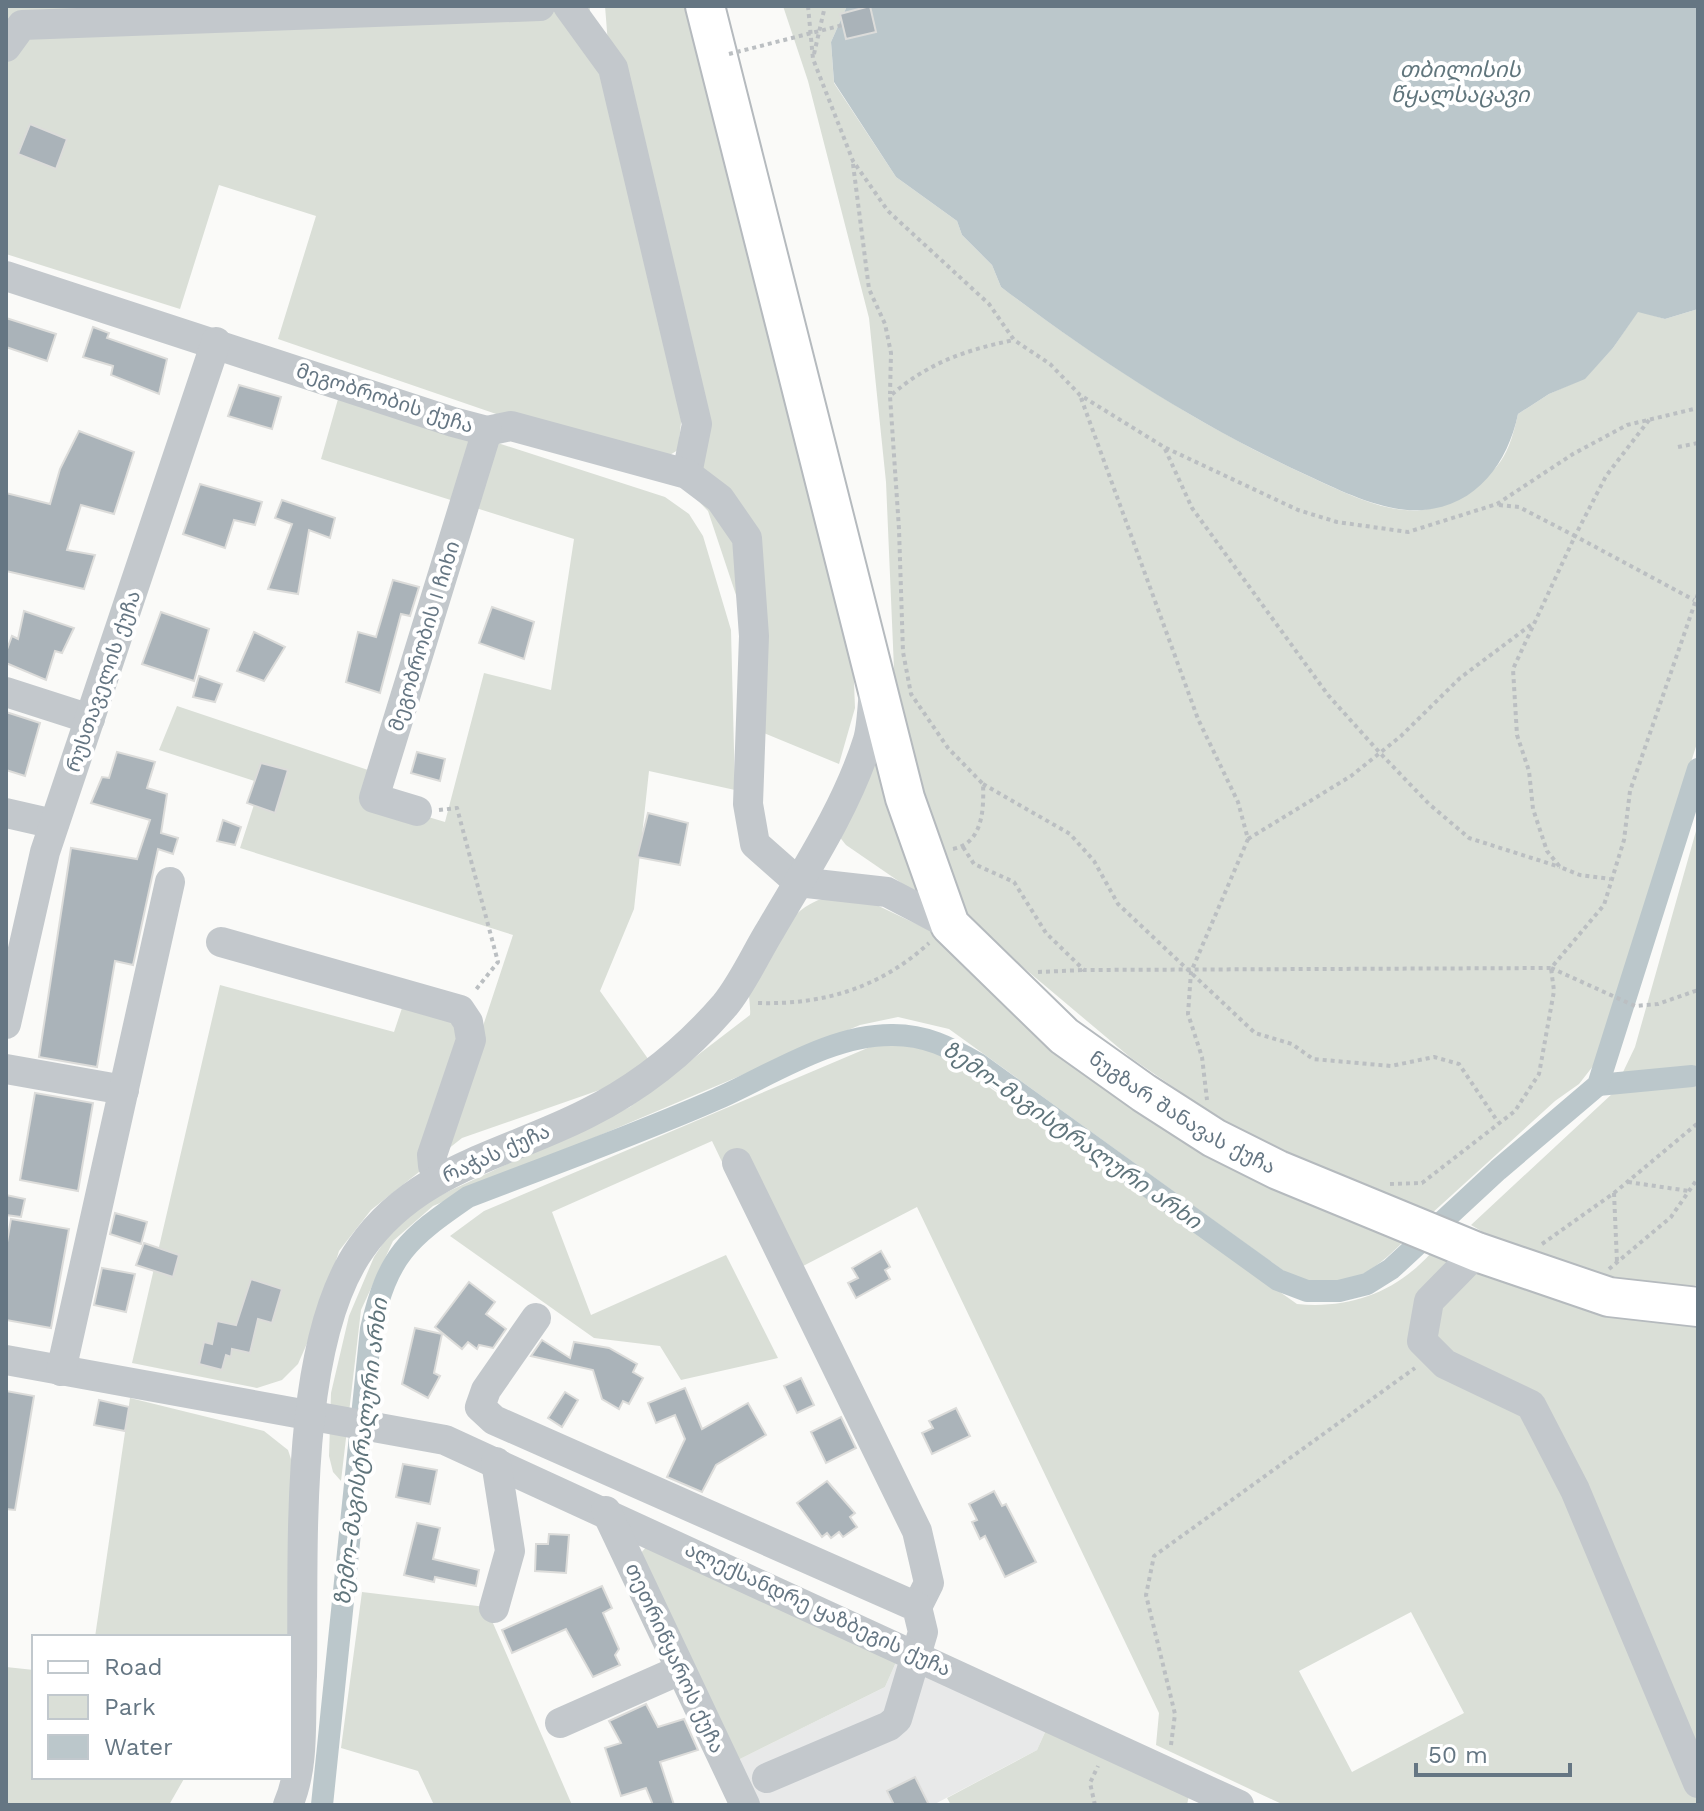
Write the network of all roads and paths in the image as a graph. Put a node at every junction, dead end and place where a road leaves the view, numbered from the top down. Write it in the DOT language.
graph roads {
  1 [pos="540,6"];
  2 [pos="568,6"];
  3 [pos="705,6"];
  4 [pos="808,6"];
  5 [pos="825,6"];
  6 [pos="843,25"];
  7 [pos="11,29"];
  8 [pos="729,54"];
  9 [pos="813,59"];
  10 [pos="853,161"];
  11 [pos="6,276"];
  12 [pos="1014,340"];
  13 [pos="216,342"];
  14 [pos="1080,395"];
  15 [pos="890,396"];
  16 [pos="1696,406"];
  17 [pos="1649,419"];
  18 [pos="487,431"];
  19 [pos="1698,443"];
  20 [pos="1164,447"];
  21 [pos="1678,447"];
  22 [pos="687,474"];
  23 [pos="1497,504"];
  24 [pos="1575,536"];
  25 [pos="1698,594"];
  26 [pos="1694,600"];
  27 [pos="1534,623"];
  28 [pos="875,679"];
  29 [pos="6,692"];
  30 [pos="90,719"];
  31 [pos="1380,753"];
  32 [pos="983,784"];
  33 [pos="417,811"];
  34 [pos="6,813"];
  35 [pos="54,824"];
  36 [pos="1248,839"];
  37 [pos="963,847"];
  38 [pos="923,857"];
  39 [pos="1560,867"];
  40 [pos="1610,879"];
  41 [pos="170,882"];
  42 [pos="798,882"];
  43 [pos="950,925"];
  44 [pos="14,941"];
  45 [pos="221,942"];
  46 [pos="1551,968"];
  47 [pos="1191,972"];
  48 [pos="1698,990"];
  49 [pos="728,1002"];
  50 [pos="460,1010"];
  51 [pos="6,1024"];
  52 [pos="6,1069"];
  53 [pos="124,1090"];
  54 [pos="1498,1122"];
  55 [pos="1698,1123"];
  56 [pos="1214,1138"];
  57 [pos="737,1163"];
  58 [pos="440,1177"];
  59 [pos="1698,1178"];
  60 [pos="1627,1182"];
  61 [pos="1689,1191"];
  62 [pos="1614,1193"];
  63 [pos="1351,1201"];
  64 [pos="1482,1254"];
  65 [pos="1617,1262"];
  66 [pos="1582,1290"];
  67 [pos="1698,1307"];
  68 [pos="536,1318"];
  69 [pos="1435,1354"];
  70 [pos="6,1360"];
  71 [pos="61,1371"];
  72 [pos="318,1419"];
  73 [pos="494,1420"];
  74 [pos="488,1458"];
  75 [pos="606,1511"];
  76 [pos="917,1607"];
  77 [pos="494,1608"];
  78 [pos="917,1655"];
  79 [pos="680,1670"];
  80 [pos="560,1723"];
  81 [pos="1109,1745"];
  82 [pos="1165,1771"];
  83 [pos="767,1778"];
  84 [pos="1698,1783"];
  85 [pos="1199,1797"];
  86 [pos="288,1805"];
  87 [pos="745,1805"];
  88 [pos="1095,1805"];
  89 [pos="1239,1805"];
  1 -- 7 [label="street"];
  2 -- 22 [label="street"];
  3 -- 28 [label="main road, ნუგზარ შანავას ქუჩა"];
  4 -- 9 [label="path"];
  5 -- 9 [label="path"];
  6 -- 8 [label="path, bridge"];
  9 -- 10 [label="path"];
  10 -- 12 [label="path"];
  10 -- 15 [label="path"];
  11 -- 13 [label="street, მეგობრობის ქუჩა"];
  12 -- 14 [label="path"];
  12 -- 15 [label="path"];
  13 -- 18 [label="street, მეგობრობის ქუჩა"];
  13 -- 30 [label="street, რუსთაველის ქუჩა"];
  14 -- 20 [label="path"];
  14 -- 36 [label="path"];
  15 -- 32 [label="path"];
  16 -- 17 [label="path"];
  17 -- 23 [label="path"];
  17 -- 24 [label="path"];
  18 -- 22 [label="street, მეგობრობის ქუჩა"];
  18 -- 33 [label="street, მეგობრობის I ჩიხი"];
  19 -- 21 [label="path"];
  20 -- 23 [label="path"];
  20 -- 31 [label="path"];
  22 -- 42 [label="street, მეგობრობის ქუჩა"];
  23 -- 24 [label="path"];
  24 -- 26 [label="path"];
  24 -- 27 [label="path"];
  25 -- 26 [label="path"];
  26 -- 40 [label="path"];
  27 -- 31 [label="path"];
  27 -- 39 [label="path"];
  28 -- 38 [label="main road, ნუგზარ შანავას ქუჩა"];
  28 -- 42 [label="street, რაჭას ქუჩა"];
  29 -- 30 [label="street"];
  30 -- 35 [label="street, რუსთაველის ქუჩა"];
  31 -- 36 [label="path"];
  31 -- 39 [label="path"];
  32 -- 37 [label="path"];
  32 -- 47 [label="path"];
  33 -- 50 [label="path"];
  34 -- 35 [label="street"];
  35 -- 44 [label="street, რუსთაველის ქუჩა"];
  36 -- 47 [label="path"];
  37 -- 38 [label="path"];
  37 -- 47 [label="path"];
  38 -- 43 [label="main road, ნუგზარ შანავას ქუჩა"];
  39 -- 40 [label="path"];
  40 -- 46 [label="path"];
  41 -- 53 [label="street"];
  42 -- 43 [label="street"];
  42 -- 49 [label="street, რაჭას ქუჩა"];
  43 -- 49 [label="path"];
  43 -- 56 [label="main road, ნუგზარ შანავას ქუჩა"];
  44 -- 51 [label="street, რუსთაველის ქუჩა"];
  45 -- 50 [label="street"];
  46 -- 47 [label="path"];
  46 -- 48 [label="path"];
  46 -- 54 [label="path"];
  47 -- 54 [label="path"];
  47 -- 56 [label="path"];
  49 -- 58 [label="street, რაჭას ქუჩა"];
  50 -- 58 [label="street"];
  52 -- 53 [label="street"];
  53 -- 71 [label="street"];
  54 -- 63 [label="path"];
  55 -- 60 [label="path"];
  56 -- 63 [label="main road, ნუგზარ შანავას ქუჩა"];
  57 -- 76 [label="street"];
  58 -- 72 [label="street, რაჭას ქუჩა"];
  59 -- 61 [label="path"];
  60 -- 61 [label="path"];
  60 -- 62 [label="path"];
  61 -- 65 [label="path"];
  62 -- 64 [label="path"];
  62 -- 65 [label="path"];
  63 -- 64 [label="main road, ნუგზარ შანავას ქუჩა"];
  64 -- 66 [label="main road, ნუგზარ შანავას ქუჩა"];
  64 -- 69 [label="street"];
  65 -- 66 [label="path"];
  66 -- 67 [label="main road, ნუგზარ შანავას ქუჩა"];
  68 -- 73 [label="street"];
  69 -- 82 [label="path"];
  69 -- 84 [label="street"];
  70 -- 71 [label="street, ალექსანდრე ყაზბეგის ქუჩა"];
  71 -- 72 [label="street, ალექსანდრე ყაზბეგის ქუჩა"];
  72 -- 74 [label="street, ალექსანდრე ყაზბეგის ქუჩა"];
  72 -- 86 [label="street, რაჭას ქუჩა"];
  73 -- 74 [label="street"];
  73 -- 76 [label="street"];
  74 -- 75 [label="street, ალექსანდრე ყაზბეგის ქუჩა"];
  74 -- 77 [label="street"];
  75 -- 78 [label="street, ალექსანდრე ყაზბეგის ქუჩა"];
  75 -- 79 [label="street, თეთრიწყაროს ქუჩა"];
  76 -- 78 [label="street"];
  78 -- 81 [label="street, ალექსანდრე ყაზბეგის ქუჩა"];
  78 -- 83 [label="street"];
  79 -- 80 [label="street"];
  79 -- 87 [label="street, თეთრიწყაროს ქუჩა"];
  81 -- 82 [label="street, ალექსანდრე ყაზბეგის ქუჩა"];
  81 -- 88 [label="path"];
  82 -- 85 [label="street, ალექსანდრე ყაზბეგის ქუჩა"];
  85 -- 89 [label="street, ალექსანდრე ყაზბეგის ქუჩა"];
}
